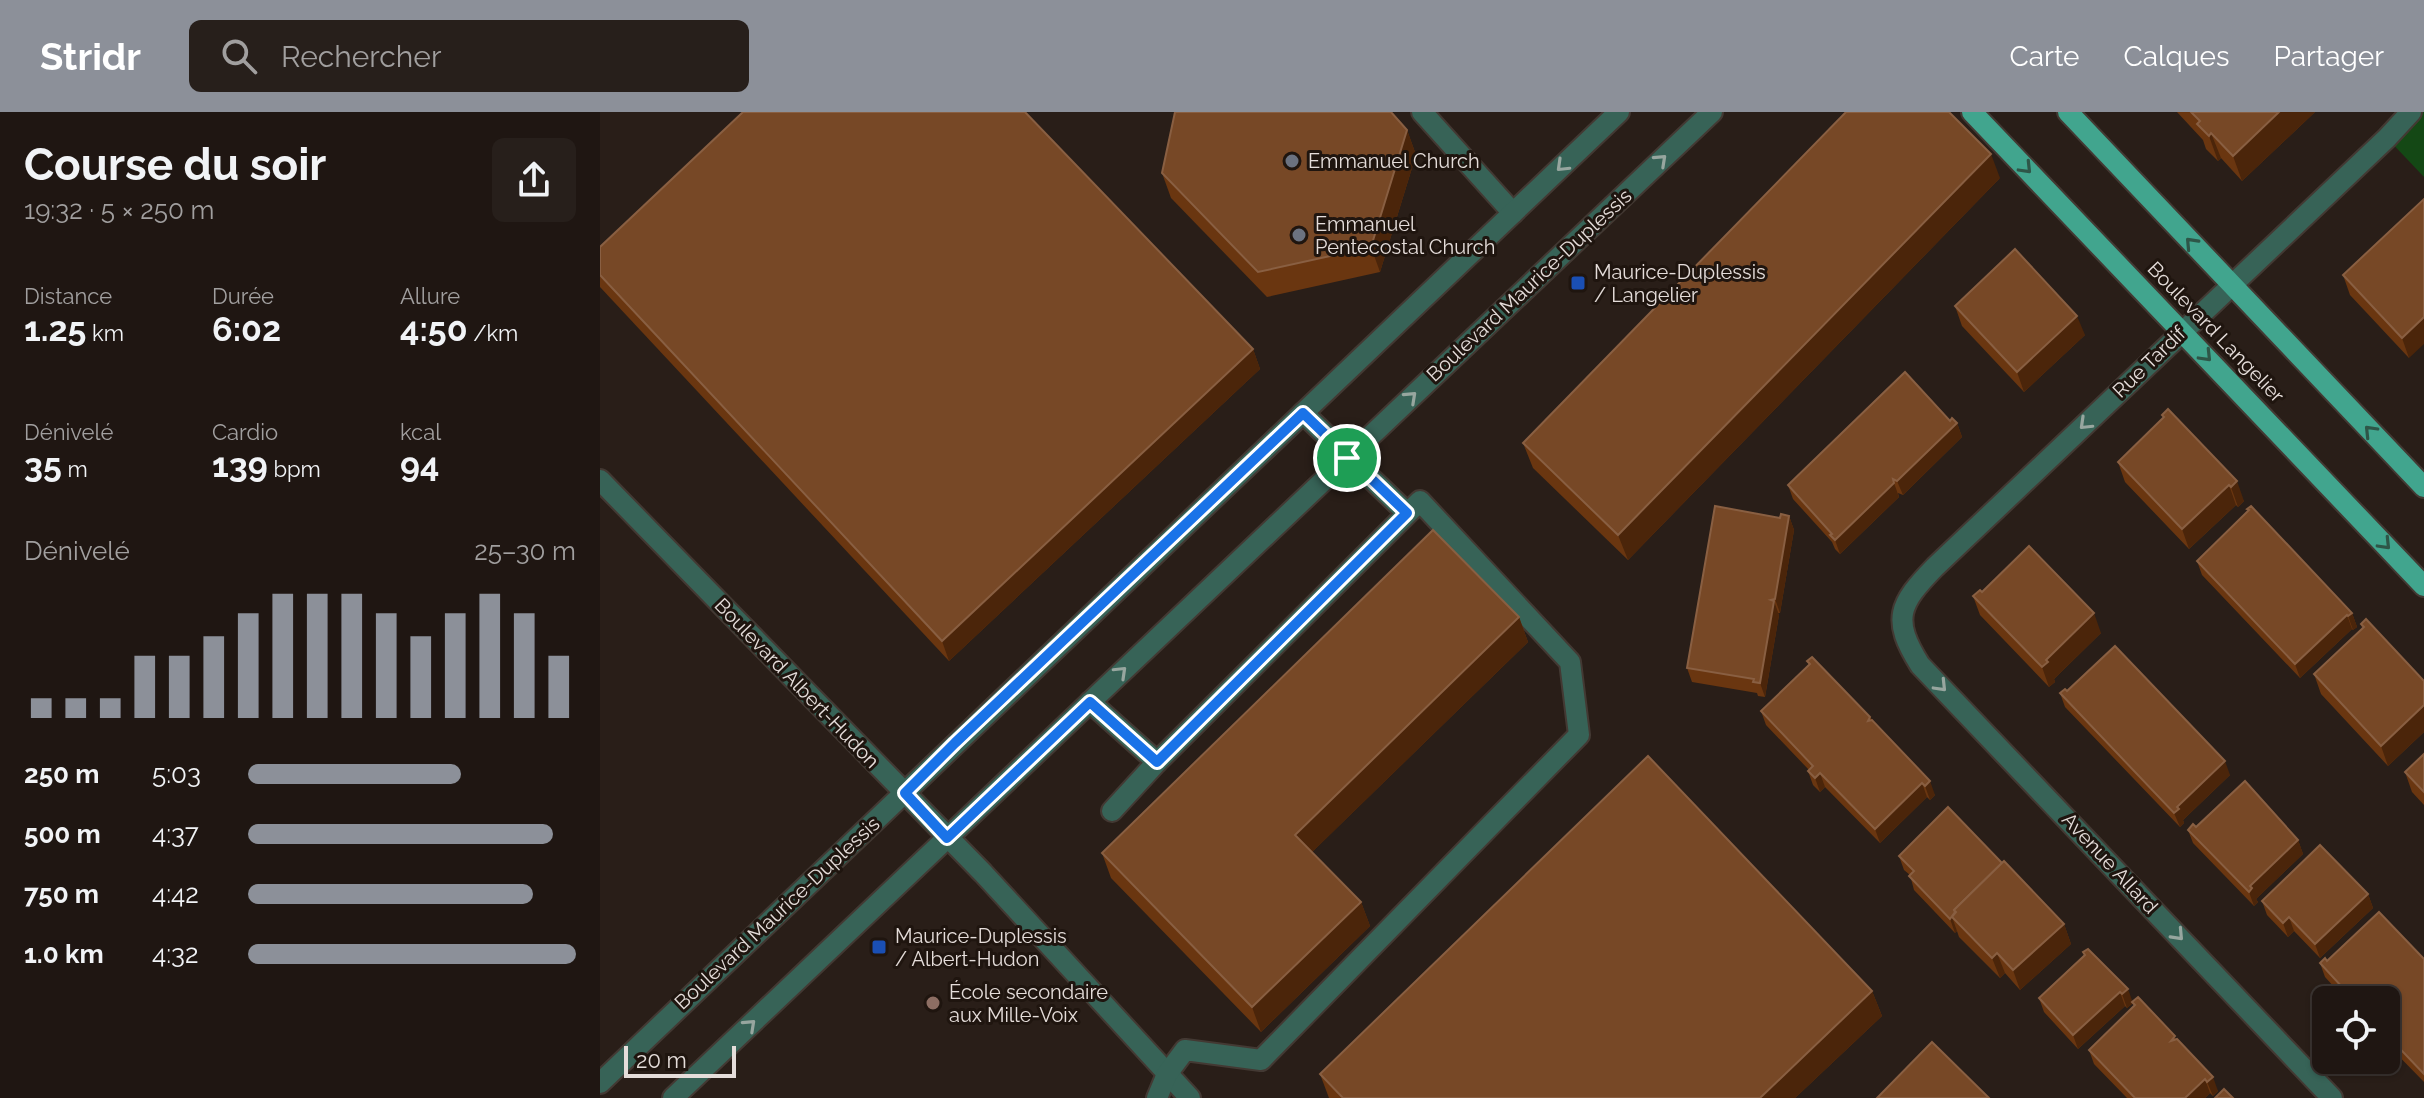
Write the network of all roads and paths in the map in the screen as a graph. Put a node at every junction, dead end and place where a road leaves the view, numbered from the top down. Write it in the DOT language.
graph roads {
  1 [pos="1422,112"];
  2 [pos="1619,112"];
  3 [pos="1712,112"];
  4 [pos="1972,112"];
  5 [pos="2068,112"];
  6 [pos="2411,112"];
  7 [pos="1513,213"];
  8 [pos="2230,285"];
  9 [pos="2182,331"];
  10 [pos="1303,413"];
  11 [pos="1347,458"];
  12 [pos="600,480"];
  13 [pos="2424,487"];
  14 [pos="1407,513"];
  15 [pos="2424,586"];
  16 [pos="1900,622"];
  17 [pos="1090,702"];
  18 [pos="1157,762"];
  19 [pos="905,793"];
  20 [pos="1112,811"];
  21 [pos="947,838"];
  22 [pos="1167,1074"];
  23 [pos="600,1083"];
  24 [pos="673,1098"];
  25 [pos="1157,1098"];
  26 [pos="1190,1098"];
  27 [pos="2332,1098"];
  1 -- 7 [label="street"];
  2 -- 7 [label="street, Boulevard Maurice-Duplessis, one-way"];
  11 -- 3 [label="street, Boulevard Maurice-Duplessis, one-way"];
  4 -- 9 [label="main road, Boulevard Langelier, one-way"];
  8 -- 5 [label="main road, one-way"];
  6 -- 8 [label="street, Rue Tardif"];
  7 -- 10 [label="street, Boulevard Maurice-Duplessis"];
  8 -- 9 [label="street, Rue Tardif"];
  13 -- 8 [label="main road, one-way"];
  9 -- 15 [label="main road, Boulevard Langelier, one-way"];
  9 -- 16 [label="street, Rue Tardif, one-way"];
  10 -- 11 [label="street"];
  10 -- 19 [label="street, Boulevard Maurice-Duplessis"];
  11 -- 14 [label="street"];
  17 -- 11 [label="street, Boulevard Maurice-Duplessis, one-way"];
  12 -- 19 [label="street, Boulevard Albert-Hudon"];
  14 -- 18 [label="street"];
  14 -- 22 [label="street"];
  16 -- 27 [label="street, Avenue Allard, one-way"];
  17 -- 18 [label="street"];
  17 -- 21 [label="street, Boulevard Maurice-Duplessis"];
  18 -- 20 [label="street"];
  19 -- 21 [label="street, Boulevard Albert-Hudon"];
  19 -- 23 [label="street, Boulevard Maurice-Duplessis"];
  21 -- 22 [label="street, Boulevard Albert-Hudon"];
  24 -- 21 [label="street, Boulevard Maurice-Duplessis, one-way"];
  22 -- 25 [label="street"];
  22 -- 26 [label="street, Boulevard Albert-Hudon"];
}
